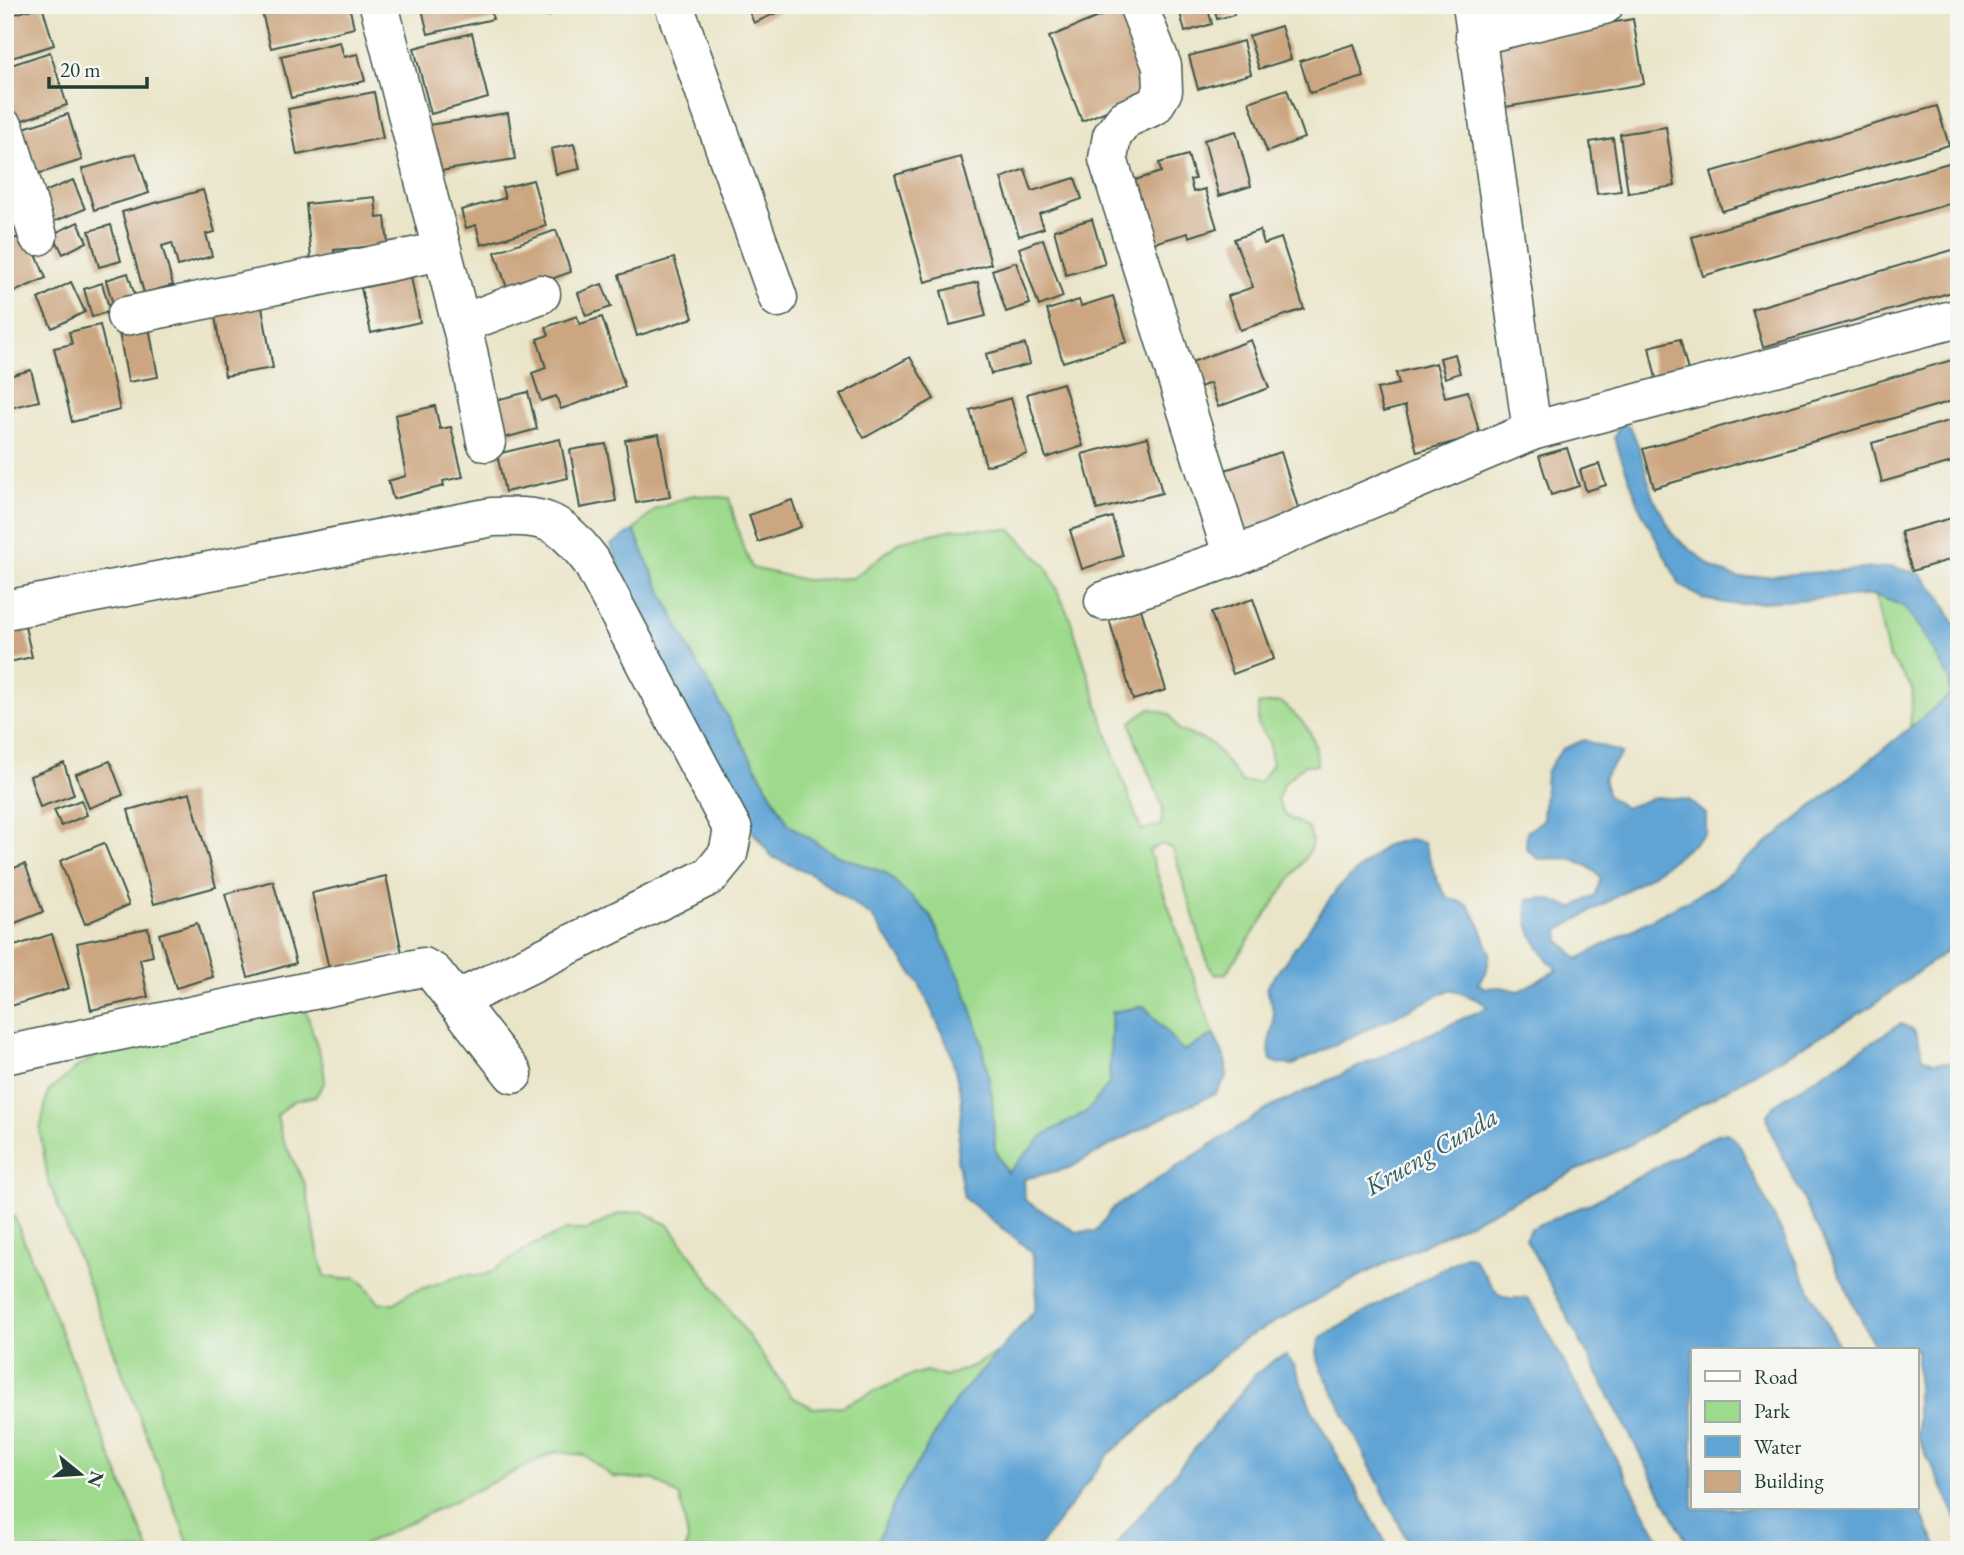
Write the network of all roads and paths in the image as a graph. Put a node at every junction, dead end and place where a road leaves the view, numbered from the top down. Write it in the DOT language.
graph roads {
  1 [pos="379,5"];
  2 [pos="674,5"];
  3 [pos="1138,5"];
  4 [pos="1604,5"];
  5 [pos="1474,20"];
  6 [pos="5,129"];
  7 [pos="38,236"];
  8 [pos="442,251"];
  9 [pos="541,294"];
  10 [pos="778,298"];
  11 [pos="126,316"];
  12 [pos="1959,318"];
  13 [pos="461,324"];
  14 [pos="1532,432"];
  15 [pos="486,442"];
  16 [pos="1233,557"];
  17 [pos="1104,601"];
  18 [pos="5,610"];
  19 [pos="455,1001"];
  20 [pos="5,1055"];
  21 [pos="513,1074"];
  1 -- 8 [label="street"];
  2 -- 10 [label="street"];
  3 -- 16 [label="street"];
  4 -- 5 [label="street"];
  5 -- 14 [label="street"];
  6 -- 7 [label="street"];
  8 -- 11 [label="street"];
  8 -- 13 [label="street"];
  9 -- 13 [label="street"];
  12 -- 14 [label="street"];
  13 -- 15 [label="street"];
  14 -- 16 [label="street"];
  16 -- 17 [label="street"];
  18 -- 19 [label="street"];
  19 -- 20 [label="street"];
  19 -- 21 [label="street"];
}
